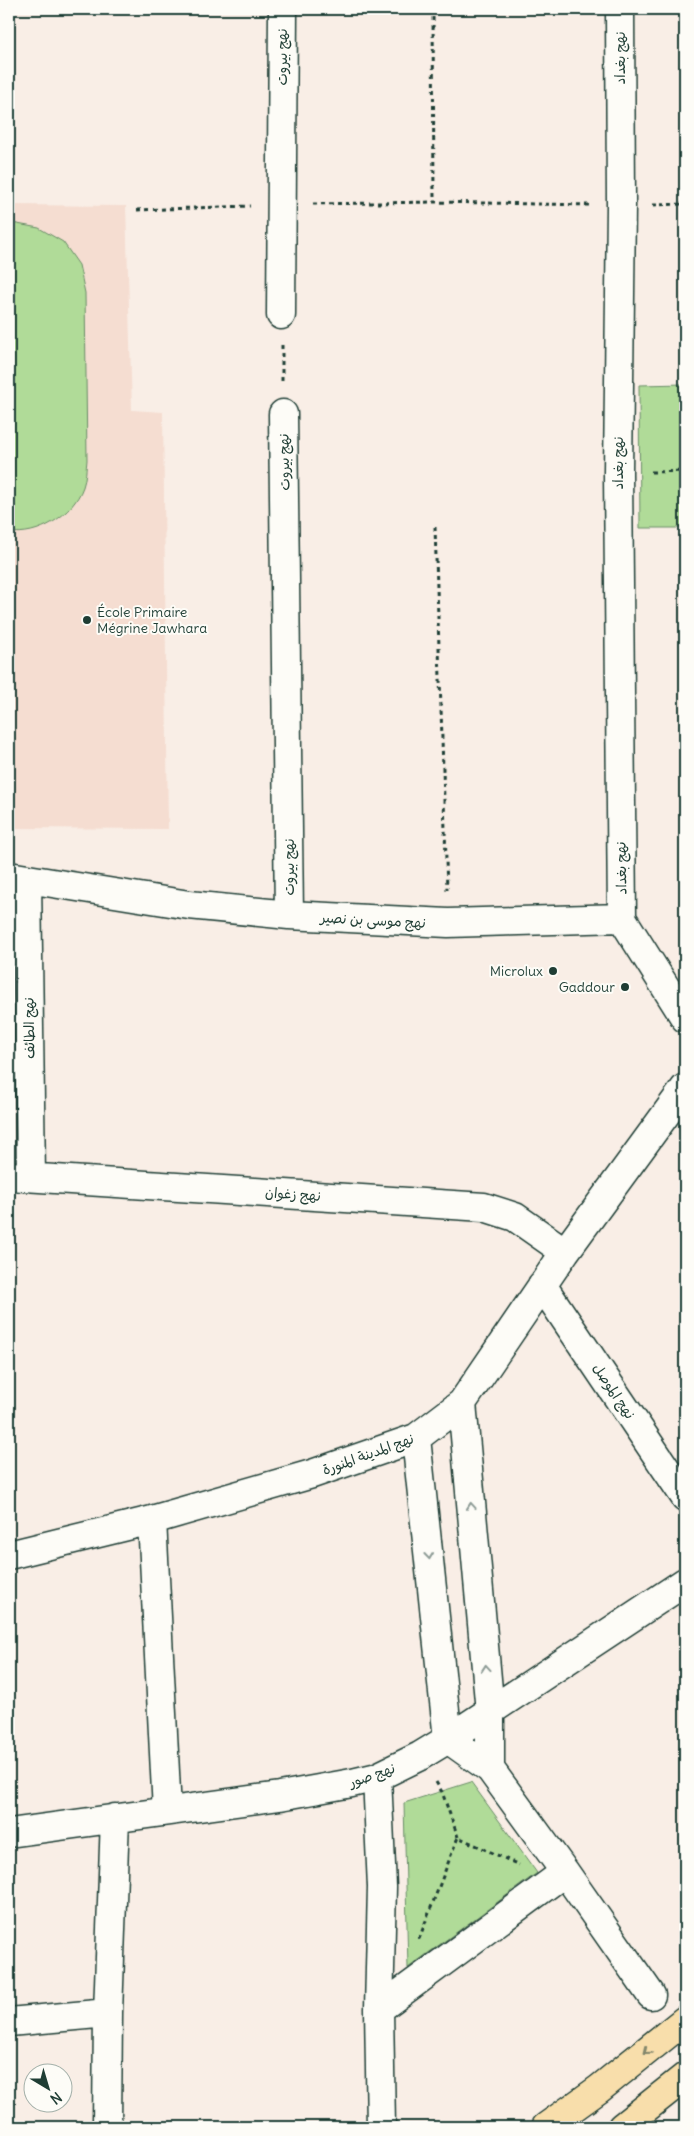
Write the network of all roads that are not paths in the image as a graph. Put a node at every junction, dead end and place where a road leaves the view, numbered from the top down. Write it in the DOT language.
graph roads {
  1 [pos="283,9"];
  2 [pos="620,9"];
  3 [pos="281,315"];
  4 [pos="283,414"];
  5 [pos="18,878"];
  6 [pos="289,915"];
  7 [pos="622,918"];
  8 [pos="685,1018"];
  9 [pos="685,1088"];
  10 [pos="20,1176"];
  11 [pos="565,1252"];
  12 [pos="542,1285"];
  13 [pos="462,1403"];
  14 [pos="416,1438"];
  15 [pos="685,1497"];
  16 [pos="152,1520"];
  17 [pos="9,1555"];
  18 [pos="684,1587"];
  19 [pos="490,1712"];
  20 [pos="448,1739"];
  21 [pos="490,1769"];
  22 [pos="376,1777"];
  23 [pos="167,1810"];
  24 [pos="115,1818"];
  25 [pos="9,1833"];
  26 [pos="565,1872"];
  27 [pos="651,1995"];
  28 [pos="379,2009"];
  29 [pos="108,2013"];
  30 [pos="685,2020"];
  31 [pos="9,2022"];
  32 [pos="685,2077"];
  33 [pos="107,2127"];
  34 [pos="380,2127"];
  35 [pos="546,2127"];
  36 [pos="622,2127"];
  1 -- 3 [label="street, نهج بيروت"];
  2 -- 7 [label="street, نهج بغداد"];
  4 -- 6 [label="street, نهج بيروت"];
  5 -- 6 [label="street, نهج موسى بن نصير"];
  5 -- 10 [label="street, نهج الطائف"];
  6 -- 7 [label="street, نهج موسى بن نصير"];
  7 -- 8 [label="street"];
  9 -- 11 [label="street, نهج المدينة المنورة"];
  10 -- 11 [label="street, نهج زغوان"];
  11 -- 12 [label="street, نهج المدينة المنورة"];
  12 -- 13 [label="street, نهج المدينة المنورة"];
  12 -- 15 [label="street, نهج الموصل"];
  13 -- 14 [label="street, نهج المدينة المنورة"];
  19 -- 13 [label="street, one-way"];
  14 -- 16 [label="street, نهج المدينة المنورة"];
  14 -- 20 [label="street, one-way"];
  16 -- 17 [label="street, نهج المدينة المنورة"];
  16 -- 23 [label="street"];
  18 -- 19 [label="street, نهج صور"];
  19 -- 20 [label="street, نهج صور"];
  19 -- 21 [label="street"];
  20 -- 21 [label="street"];
  20 -- 22 [label="street, نهج صور"];
  21 -- 26 [label="street"];
  22 -- 23 [label="street, نهج صور"];
  22 -- 28 [label="street"];
  23 -- 24 [label="street, نهج صور"];
  24 -- 25 [label="street, نهج صور"];
  24 -- 29 [label="street"];
  26 -- 27 [label="street"];
  26 -- 28 [label="street"];
  28 -- 34 [label="street"];
  29 -- 31 [label="street"];
  29 -- 33 [label="street"];
  30 -- 35 [label="highway, one-way"];
  32 -- 36 [label="highway"];
}
